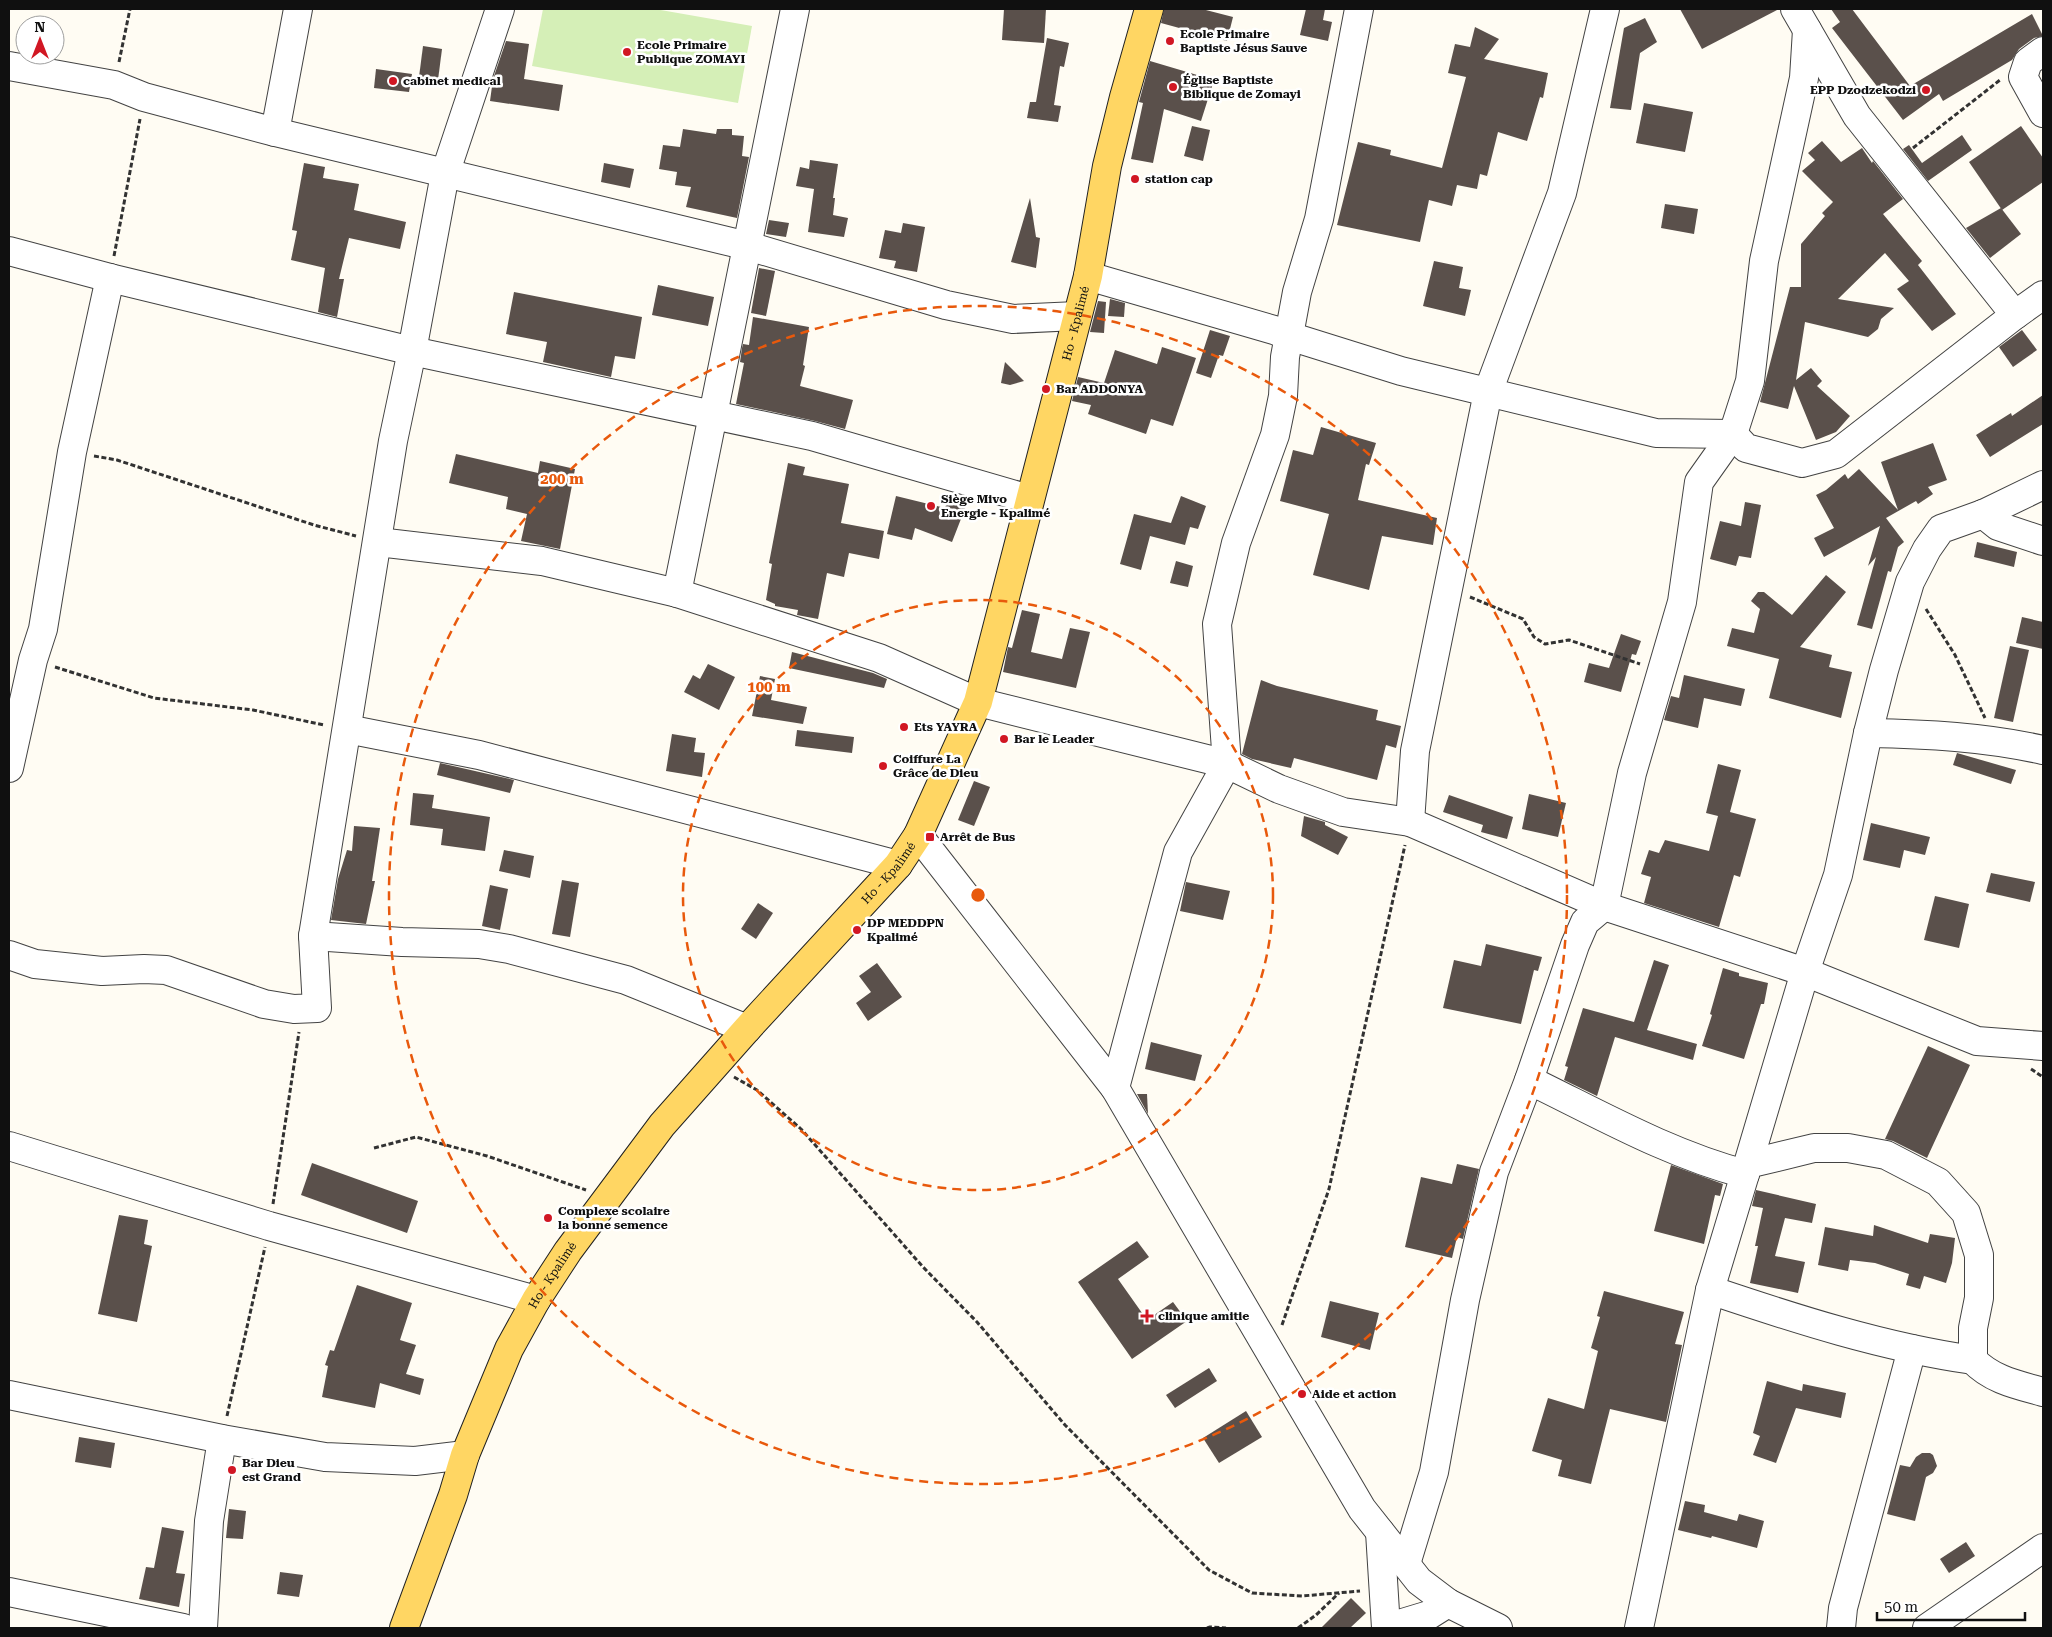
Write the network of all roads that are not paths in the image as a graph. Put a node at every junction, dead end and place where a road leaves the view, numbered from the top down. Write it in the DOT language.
graph roads {
  1 [pos="298,9"];
  2 [pos="500,9"];
  3 [pos="795,9"];
  4 [pos="1149,9"];
  5 [pos="1359,9"];
  6 [pos="1605,9"];
  7 [pos="1801,20"];
  8 [pos="2036,56"];
  9 [pos="9,66"];
  10 [pos="2043,113"];
  11 [pos="275,132"];
  12 [pos="445,174"];
  13 [pos="748,246"];
  14 [pos="9,251"];
  15 [pos="1088,276"];
  16 [pos="110,278"];
  17 [pos="2043,295"];
  18 [pos="2015,315"];
  19 [pos="1077,316"];
  20 [pos="1289,336"];
  21 [pos="412,350"];
  22 [pos="1488,392"];
  23 [pos="714,415"];
  24 [pos="1733,434"];
  25 [pos="2043,485"];
  26 [pos="1029,499"];
  27 [pos="1983,514"];
  28 [pos="2043,541"];
  29 [pos="378,542"];
  30 [pos="677,593"];
  31 [pos="978,702"];
  32 [pos="347,729"];
  33 [pos="1868,732"];
  34 [pos="2043,750"];
  35 [pos="1227,764"];
  36 [pos="9,768"];
  37 [pos="1410,822"];
  38 [pos="918,835"];
  39 [pos="898,865"];
  40 [pos="1604,906"];
  41 [pos="313,936"];
  42 [pos="9,956"];
  43 [pos="1805,972"];
  44 [pos="747,1029"];
  45 [pos="2043,1046"];
  46 [pos="1529,1080"];
  47 [pos="1115,1088"];
  48 [pos="9,1146"];
  49 [pos="1747,1169"];
  50 [pos="1710,1290"];
  51 [pos="536,1300"];
  52 [pos="1912,1349"];
  53 [pos="1973,1360"];
  54 [pos="2043,1392"];
  55 [pos="9,1395"];
  56 [pos="222,1438"];
  57 [pos="464,1456"];
  58 [pos="1380,1532"];
  59 [pos="2043,1548"];
  60 [pos="1406,1564"];
  61 [pos="9,1592"];
  62 [pos="1448,1604"];
  63 [pos="183,1628"];
  64 [pos="204,1628"];
  65 [pos="404,1628"];
  66 [pos="1386,1628"];
  67 [pos="1498,1628"];
  68 [pos="1639,1628"];
  69 [pos="1841,1628"];
  70 [pos="1927,1628"];
  1 -- 11 [label="street"];
  2 -- 12 [label="street"];
  3 -- 13 [label="street"];
  4 -- 15 [label="main road, Ho - Kpalimé"];
  5 -- 20 [label="street"];
  6 -- 22 [label="street"];
  7 -- 18 [label="street"];
  7 -- 24 [label="street"];
  8 -- 10 [label="street"];
  9 -- 11 [label="street"];
  11 -- 12 [label="street"];
  12 -- 13 [label="street"];
  12 -- 21 [label="street"];
  13 -- 19 [label="street"];
  13 -- 23 [label="street"];
  14 -- 16 [label="street"];
  15 -- 19 [label="main road, Ho - Kpalimé"];
  15 -- 20 [label="street"];
  16 -- 21 [label="street"];
  16 -- 36 [label="street"];
  17 -- 18 [label="street"];
  18 -- 24 [label="street"];
  19 -- 26 [label="main road, Ho - Kpalimé"];
  20 -- 22 [label="street"];
  20 -- 35 [label="street"];
  21 -- 23 [label="street"];
  21 -- 29 [label="street"];
  22 -- 24 [label="street"];
  22 -- 37 [label="street"];
  23 -- 26 [label="street"];
  23 -- 30 [label="street"];
  24 -- 40 [label="street"];
  25 -- 27 [label="street"];
  26 -- 31 [label="main road, Ho - Kpalimé"];
  27 -- 28 [label="street"];
  27 -- 33 [label="street"];
  29 -- 30 [label="street"];
  29 -- 32 [label="street"];
  30 -- 31 [label="street"];
  31 -- 35 [label="street"];
  31 -- 38 [label="main road, Ho - Kpalimé"];
  32 -- 39 [label="street"];
  32 -- 41 [label="street"];
  33 -- 34 [label="street"];
  33 -- 43 [label="street"];
  35 -- 37 [label="street"];
  35 -- 47 [label="street"];
  37 -- 40 [label="street"];
  38 -- 39 [label="main road, Ho - Kpalimé"];
  38 -- 47 [label="street"];
  39 -- 44 [label="main road, Ho - Kpalimé"];
  40 -- 43 [label="street"];
  40 -- 46 [label="street"];
  41 -- 42 [label="street"];
  41 -- 44 [label="street"];
  43 -- 45 [label="street"];
  43 -- 49 [label="street"];
  44 -- 51 [label="main road, Ho - Kpalimé"];
  46 -- 49 [label="street"];
  46 -- 60 [label="street"];
  47 -- 58 [label="street"];
  48 -- 51 [label="street"];
  49 -- 50 [label="street"];
  49 -- 53 [label="street"];
  50 -- 52 [label="street"];
  50 -- 68 [label="street"];
  51 -- 57 [label="main road, Ho - Kpalimé"];
  52 -- 53 [label="street"];
  52 -- 69 [label="street"];
  53 -- 54 [label="street"];
  55 -- 56 [label="street"];
  56 -- 57 [label="street"];
  56 -- 64 [label="street"];
  57 -- 65 [label="main road, Ho - Kpalimé"];
  58 -- 60 [label="street"];
  58 -- 66 [label="street"];
  59 -- 70 [label="street"];
  60 -- 62 [label="street"];
  61 -- 63 [label="street"];
  62 -- 66 [label="street"];
  62 -- 67 [label="street"];
}
